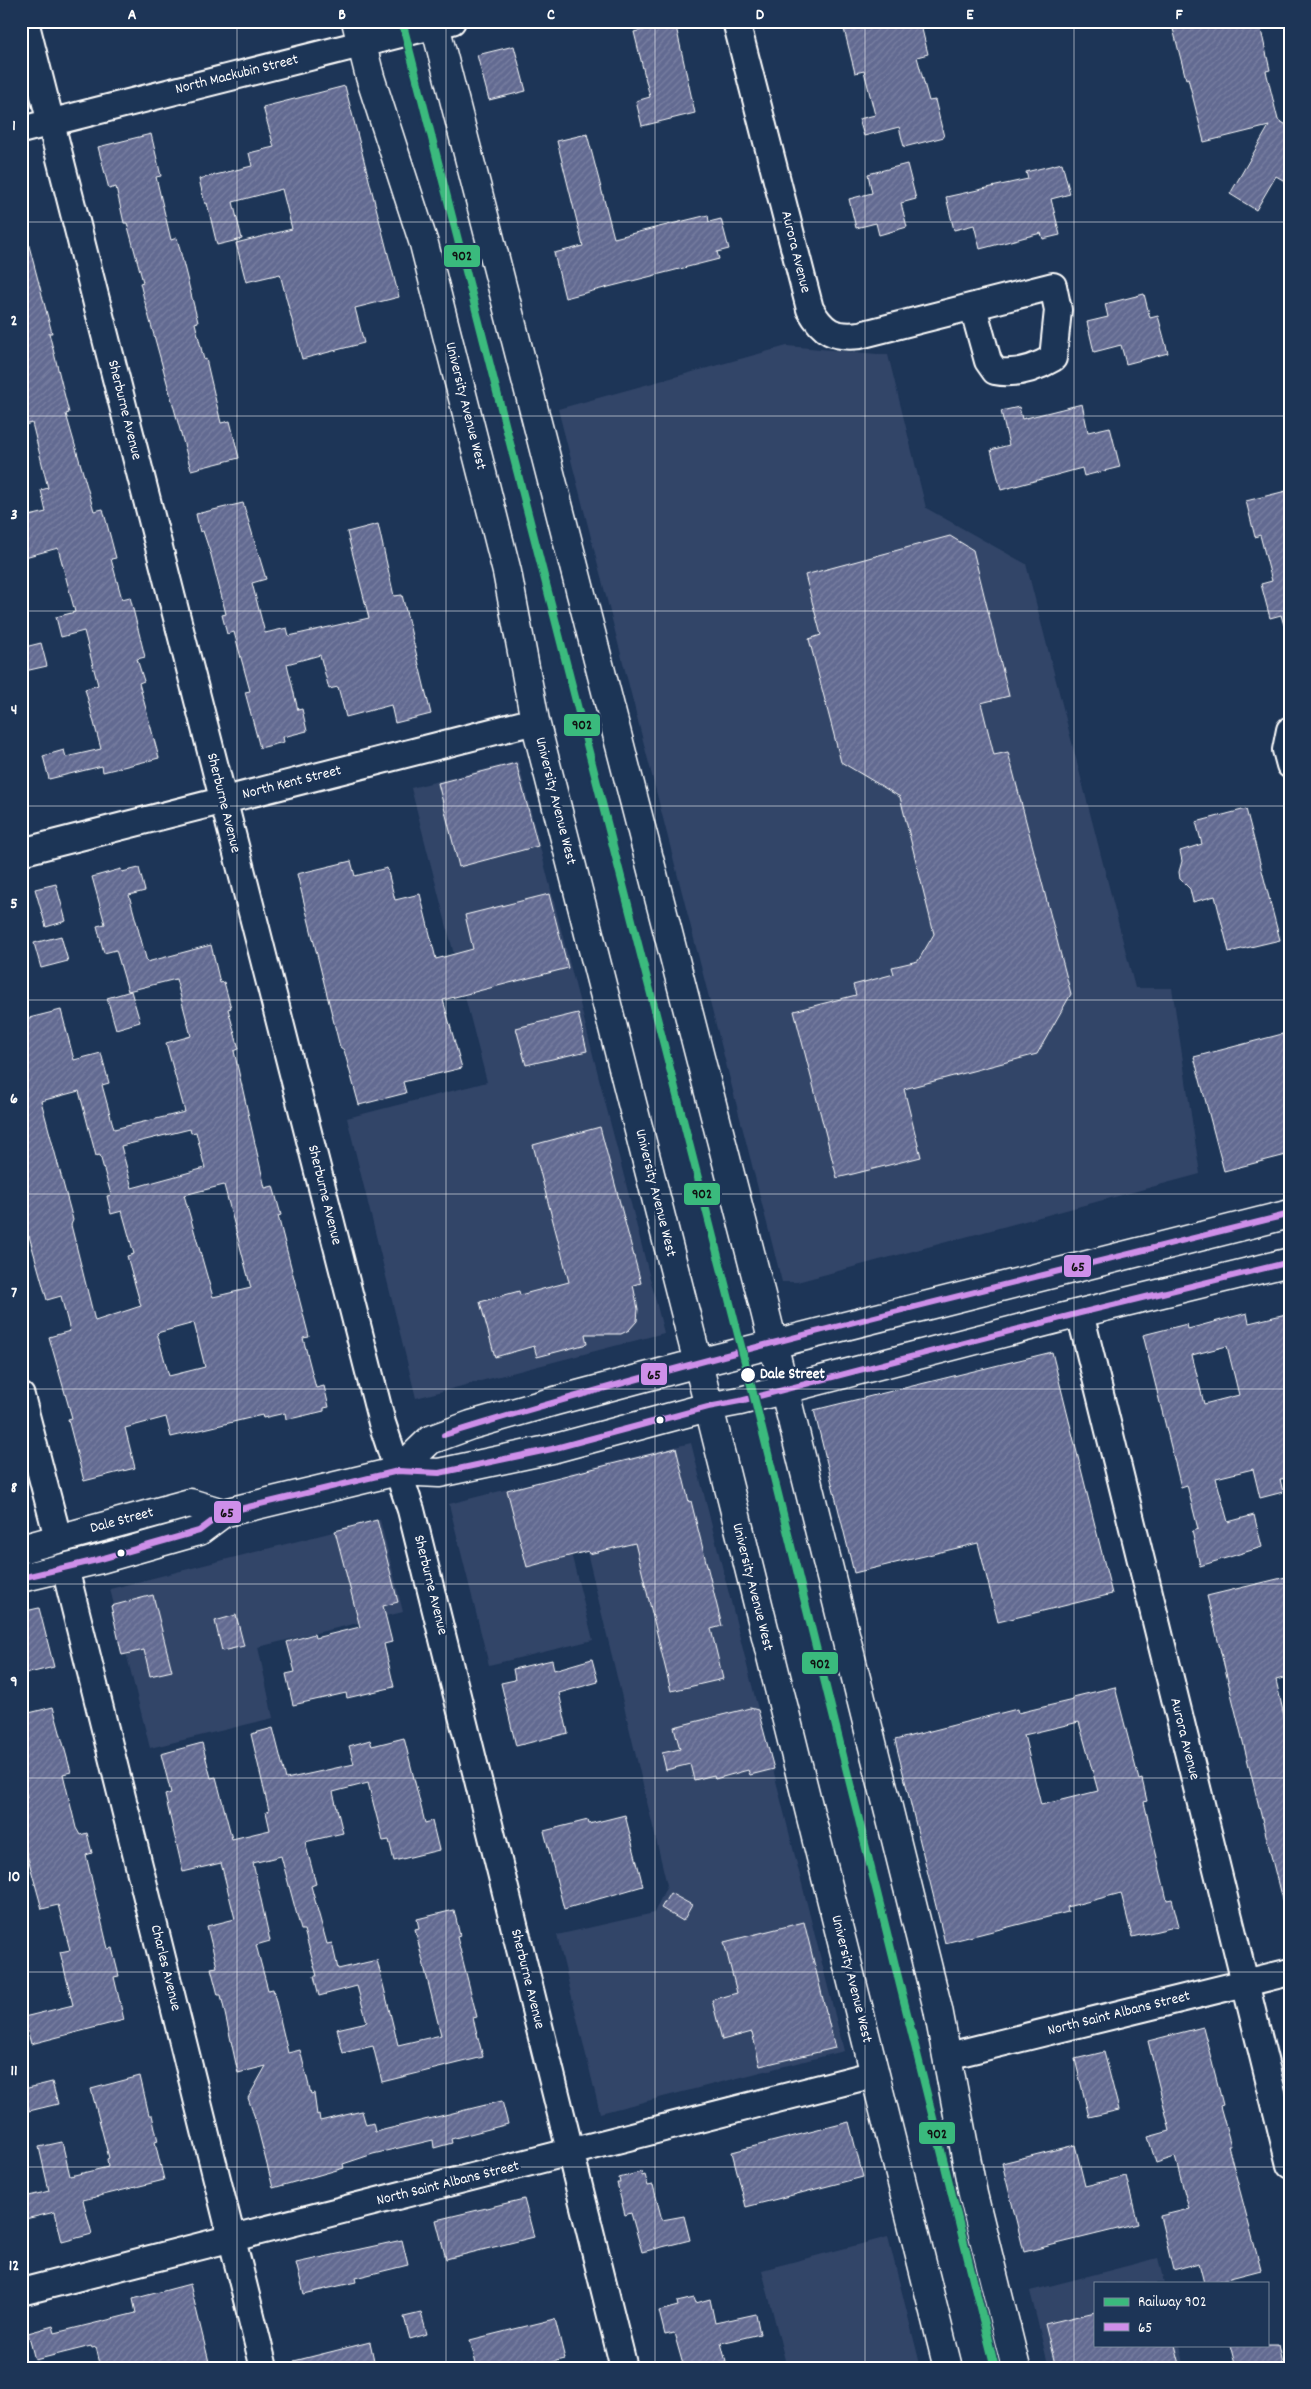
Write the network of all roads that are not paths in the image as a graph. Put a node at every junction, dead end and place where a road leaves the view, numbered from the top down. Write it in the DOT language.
graph roads {
  1 [pos="25,21"];
  2 [pos="736,21"];
  3 [pos="441,23"];
  4 [pos="359,32"];
  5 [pos="50,122"];
  6 [pos="21,130"];
  7 [pos="973,307"];
  8 [pos="535,721"];
  9 [pos="1290,730"];
  10 [pos="1290,765"];
  11 [pos="222,800"];
  12 [pos="21,852"];
  13 [pos="1290,1214"];
  14 [pos="1290,1262"];
  15 [pos="1080,1313"];
  16 [pos="773,1345"];
  17 [pos="698,1363"];
  18 [pos="784,1389"];
  19 [pos="21,1396"];
  20 [pos="708,1407"];
  21 [pos="398,1471"];
  22 [pos="223,1513"];
  23 [pos="58,1538"];
  24 [pos="21,1549"];
  25 [pos="65,1568"];
  26 [pos="21,1578"];
  27 [pos="1290,1972"];
  28 [pos="1245,1983"];
  29 [pos="948,2056"];
  30 [pos="875,2074"];
  31 [pos="570,2153"];
  32 [pos="1290,2165"];
  33 [pos="232,2238"];
  34 [pos="21,2292"];
  35 [pos="264,2368"];
  36 [pos="624,2368"];
  37 [pos="948,2368"];
  38 [pos="1016,2368"];
  1 -- 5 [label="street, Sherburne Avenue"];
  2 -- 7 [label="street, Aurora Avenue"];
  3 -- 4 [label="street, North Mackubin Street"];
  3 -- 16 [label="main road"];
  4 -- 5 [label="street, North Mackubin Street"];
  4 -- 8 [label="main road, University Avenue West"];
  5 -- 6 [label="street, North Mackubin Street"];
  5 -- 11 [label="street, Sherburne Avenue"];
  8 -- 11 [label="street, North Kent Street"];
  8 -- 17 [label="main road, University Avenue West"];
  9 -- 10 [label="street"];
  11 -- 12 [label="street, North Kent Street"];
  11 -- 21 [label="street, Sherburne Avenue"];
  13 -- 16 [label="main road"];
  14 -- 15 [label="main road, Dale Street"];
  15 -- 18 [label="main road, Dale Street"];
  15 -- 28 [label="street, Aurora Avenue"];
  16 -- 17 [label="main road"];
  16 -- 18 [label="main road"];
  17 -- 20 [label="main road, University Avenue West"];
  17 -- 21 [label="main road"];
  18 -- 20 [label="main road, Dale Street"];
  18 -- 29 [label="main road"];
  19 -- 23 [label="street"];
  20 -- 21 [label="main road, Dale Street"];
  20 -- 30 [label="main road, University Avenue West"];
  21 -- 22 [label="main road, Dale Street"];
  21 -- 31 [label="street, Sherburne Avenue"];
  22 -- 23 [label="main road, Dale Street"];
  22 -- 25 [label="main road, Dale Street"];
  23 -- 24 [label="main road, Dale Street"];
  25 -- 26 [label="main road, Dale Street"];
  25 -- 33 [label="street, Charles Avenue"];
  27 -- 28 [label="street, North Saint Albans Street"];
  28 -- 29 [label="street, North Saint Albans Street"];
  28 -- 32 [label="street, Aurora Avenue"];
  29 -- 38 [label="main road"];
  30 -- 31 [label="street, North Saint Albans Street"];
  30 -- 37 [label="main road, University Avenue West"];
  31 -- 33 [label="street, North Saint Albans Street"];
  31 -- 36 [label="street, Sherburne Avenue"];
  33 -- 34 [label="street, North Saint Albans Street"];
  33 -- 35 [label="street, Charles Avenue"];
}
